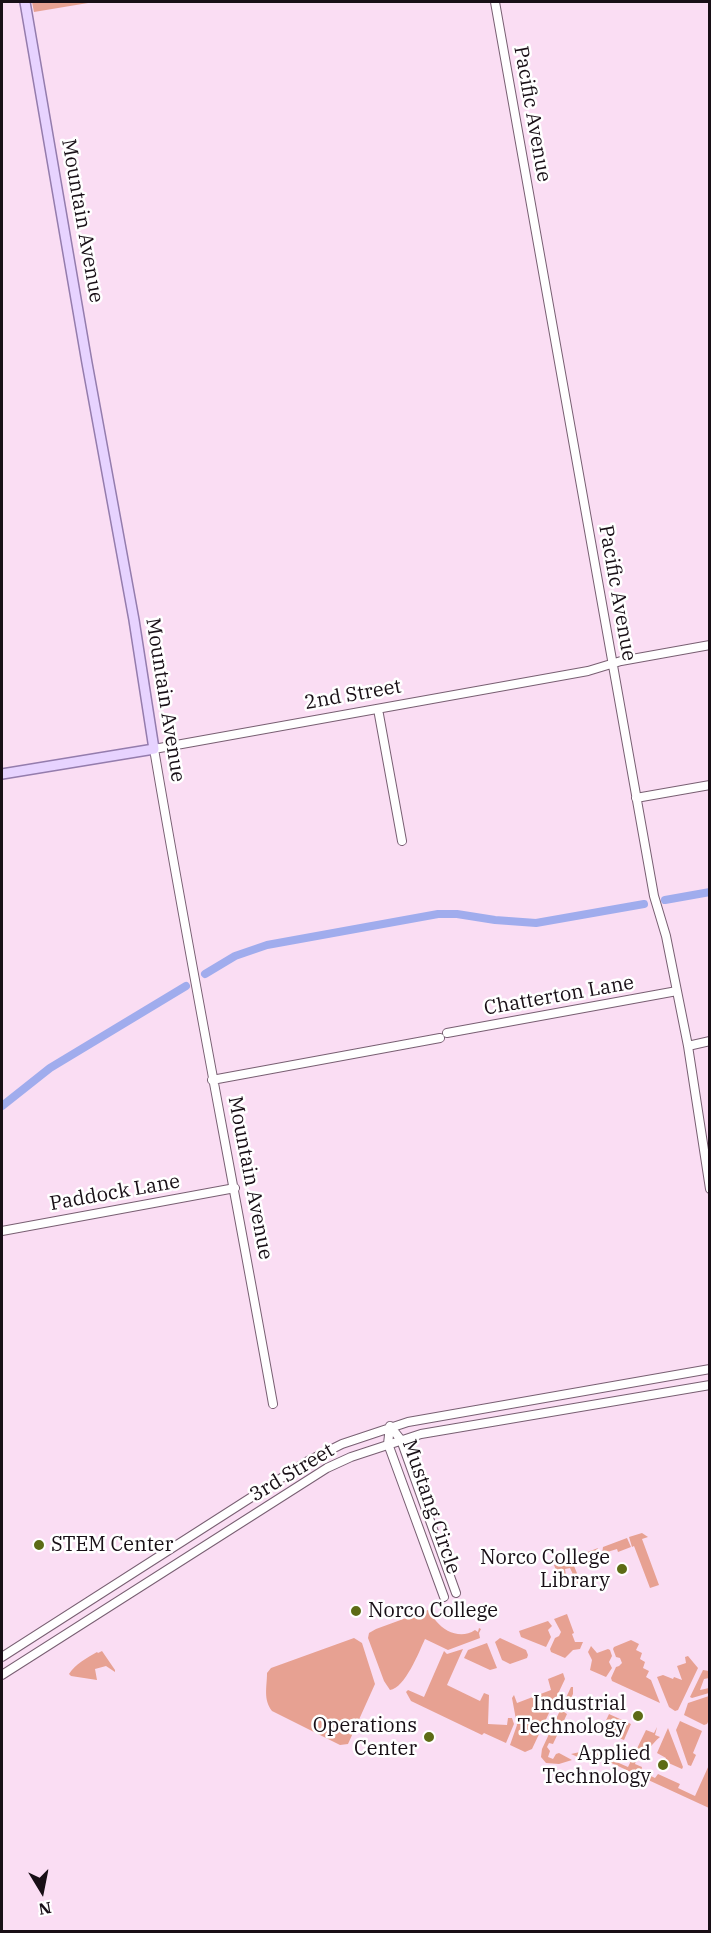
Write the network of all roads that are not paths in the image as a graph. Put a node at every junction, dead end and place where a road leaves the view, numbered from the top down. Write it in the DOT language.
graph roads {
  1 [pos="25,2"];
  2 [pos="495,2"];
  3 [pos="710,645"];
  4 [pos="613,663"];
  5 [pos="378,709"];
  6 [pos="154,749"];
  7 [pos="2,774"];
  8 [pos="710,785"];
  9 [pos="636,798"];
  10 [pos="402,841"];
  11 [pos="677,991"];
  12 [pos="710,1041"];
  13 [pos="688,1046"];
  14 [pos="212,1080"];
  15 [pos="235,1188"];
  16 [pos="710,1189"];
  17 [pos="2,1231"];
  18 [pos="710,1369"];
  19 [pos="710,1385"];
  20 [pos="273,1404"];
  21 [pos="390,1426"];
  22 [pos="401,1440"];
  23 [pos="388,1444"];
  24 [pos="206,1527"];
  25 [pos="213,1541"];
  26 [pos="456,1593"];
  27 [pos="444,1597"];
  28 [pos="2,1657"];
  29 [pos="2,1675"];
  1 -- 6 [label="main road, Mountain Avenue"];
  2 -- 4 [label="street, Pacific Avenue"];
  3 -- 4 [label="street, 2nd Street"];
  4 -- 5 [label="street, 2nd Street"];
  4 -- 9 [label="street, Pacific Avenue"];
  5 -- 6 [label="street, 2nd Street"];
  5 -- 10 [label="street"];
  6 -- 7 [label="main road, 2nd Street"];
  6 -- 14 [label="street, Mountain Avenue"];
  8 -- 9 [label="street"];
  9 -- 11 [label="street, Pacific Avenue"];
  11 -- 13 [label="street, Pacific Avenue"];
  11 -- 14 [label="street, Chatterton Lane"];
  12 -- 13 [label="street"];
  13 -- 16 [label="street, Pacific Avenue"];
  14 -- 15 [label="street, Mountain Avenue"];
  15 -- 17 [label="street, Paddock Lane"];
  15 -- 20 [label="street, Mountain Avenue"];
  18 -- 21 [label="street, 3rd Street"];
  19 -- 22 [label="street, 3rd Street"];
  21 -- 22 [label="street, Mustang Circle"];
  21 -- 23 [label="street, Mustang Circle"];
  21 -- 24 [label="street, 3rd Street"];
  22 -- 23 [label="street, 3rd Street"];
  22 -- 26 [label="street, Mustang Circle"];
  23 -- 25 [label="street, 3rd Street"];
  23 -- 27 [label="street, Mustang Circle"];
  24 -- 25 [label="street"];
  24 -- 28 [label="street, 3rd Street"];
  25 -- 29 [label="street, 3rd Street"];
}
